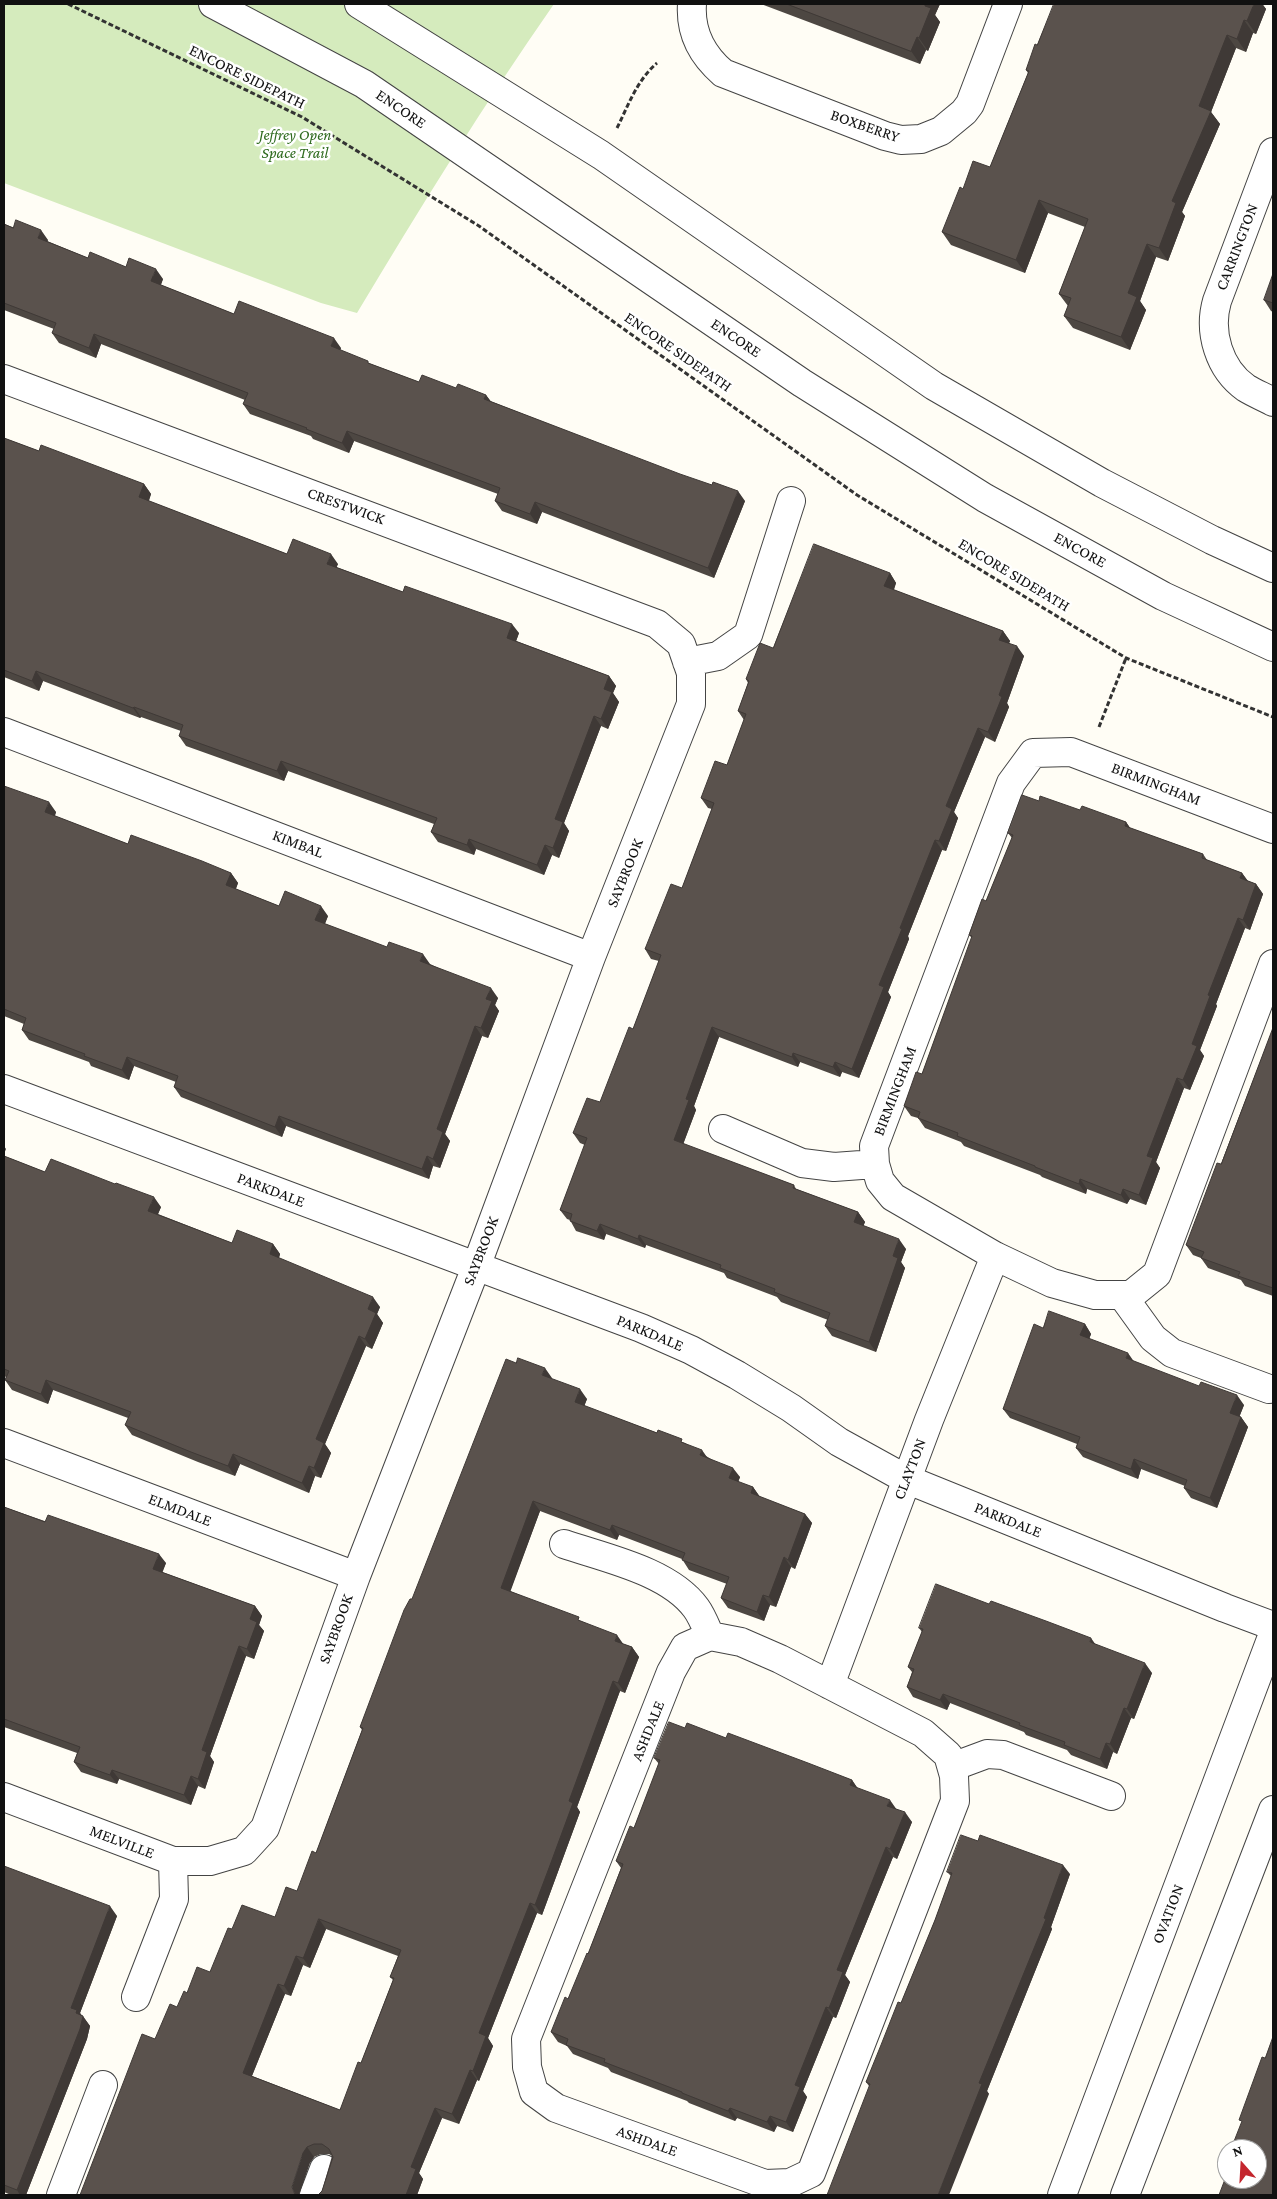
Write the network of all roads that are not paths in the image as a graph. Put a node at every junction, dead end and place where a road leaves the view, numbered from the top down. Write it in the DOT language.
graph roads {
  1 [pos="213,4"];
  2 [pos="359,4"];
  3 [pos="692,4"];
  4 [pos="1008,4"];
  5 [pos="1273,152"];
  6 [pos="4,379"];
  7 [pos="1273,402"];
  8 [pos="791,501"];
  9 [pos="1273,568"];
  10 [pos="1273,647"];
  11 [pos="684,653"];
  12 [pos="4,732"];
  13 [pos="1273,829"];
  14 [pos="591,956"];
  15 [pos="1273,964"];
  16 [pos="4,1088"];
  17 [pos="724,1129"];
  18 [pos="875,1164"];
  19 [pos="995,1256"];
  20 [pos="476,1267"];
  21 [pos="1122,1295"];
  22 [pos="1269,1389"];
  23 [pos="4,1443"];
  24 [pos="906,1479"];
  25 [pos="564,1544"];
  26 [pos="356,1576"];
  27 [pos="1273,1626"];
  28 [pos="1273,1634"];
  29 [pos="710,1636"];
  30 [pos="830,1685"];
  31 [pos="952,1767"];
  32 [pos="1111,1796"];
  33 [pos="4,1797"];
  34 [pos="1273,1810"];
  35 [pos="244,1851"];
  36 [pos="173,1861"];
  37 [pos="136,1998"];
  38 [pos="103,2085"];
  39 [pos="324,2169"];
  40 [pos="61,2195"];
  41 [pos="314,2195"];
  42 [pos="1062,2195"];
  43 [pos="1125,2195"];
  1 -- 10 [label="street, ENCORE"];
  2 -- 9 [label="street"];
  3 -- 4 [label="street, BOXBERRY"];
  5 -- 7 [label="street, CARRINGTON"];
  6 -- 11 [label="street, CRESTWICK"];
  8 -- 11 [label="street"];
  11 -- 14 [label="street, SAYBROOK"];
  12 -- 14 [label="street, KIMBAL"];
  13 -- 18 [label="street, BIRMINGHAM"];
  14 -- 20 [label="street, SAYBROOK"];
  15 -- 21 [label="street, BIRMINGHAM"];
  16 -- 20 [label="street, PARKDALE"];
  17 -- 18 [label="street"];
  18 -- 19 [label="street, BIRMINGHAM"];
  19 -- 21 [label="street, BIRMINGHAM"];
  19 -- 24 [label="street, CLAYTON"];
  20 -- 24 [label="street, PARKDALE"];
  20 -- 26 [label="street, SAYBROOK"];
  21 -- 22 [label="street"];
  23 -- 26 [label="street, ELMDALE"];
  24 -- 27 [label="street, PARKDALE"];
  24 -- 30 [label="street, CLAYTON"];
  25 -- 29 [label="street"];
  26 -- 35 [label="street, SAYBROOK"];
  28 -- 42 [label="street, OVATION"];
  29 -- 30 [label="street, ASHDALE"];
  29 -- 31 [label="street, ASHDALE"];
  30 -- 31 [label="street, ASHDALE"];
  31 -- 32 [label="street"];
  33 -- 36 [label="street, MELVILLE"];
  34 -- 43 [label="street"];
  35 -- 36 [label="street, MELVILLE"];
  36 -- 37 [label="street"];
  38 -- 40 [label="street"];
  39 -- 41 [label="street"];
}
